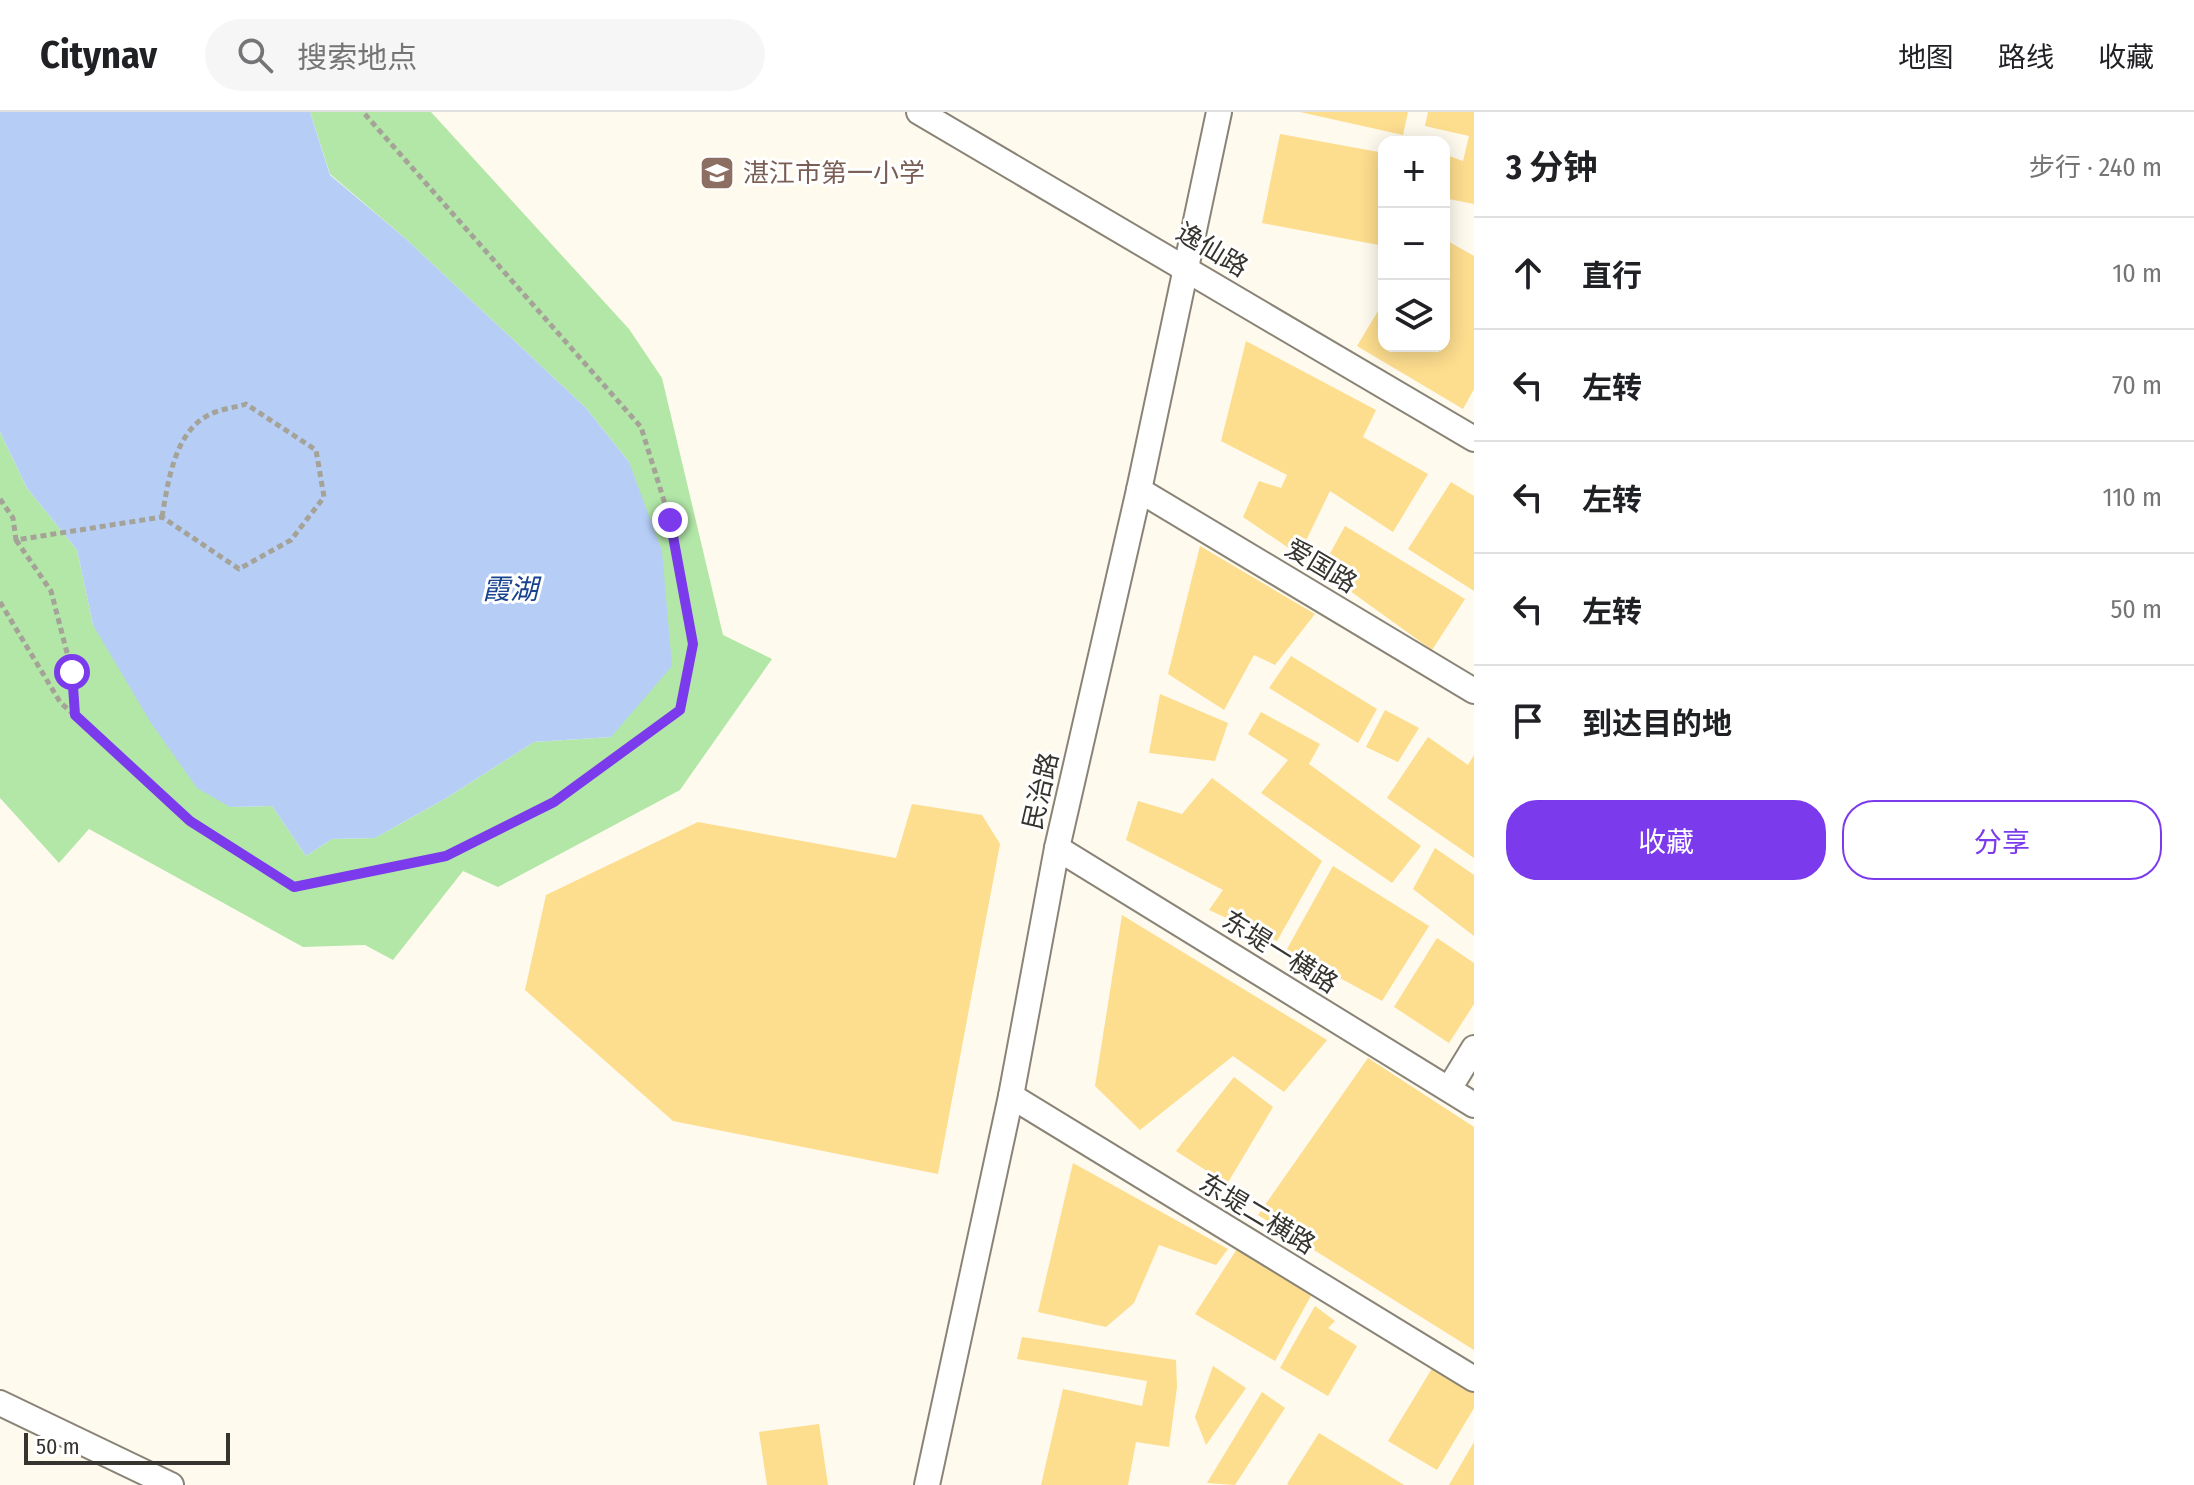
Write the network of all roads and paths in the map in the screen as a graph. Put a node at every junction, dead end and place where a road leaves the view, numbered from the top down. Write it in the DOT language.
graph roads {
  1 [pos="363,112"];
  2 [pos="919,112"];
  3 [pos="1219,112"];
  4 [pos="1188,268"];
  5 [pos="1474,439"];
  6 [pos="1139,490"];
  7 [pos="0,499"];
  8 [pos="162,517"];
  9 [pos="16,540"];
  10 [pos="0,602"];
  11 [pos="1474,691"];
  12 [pos="75,715"];
  13 [pos="1057,848"];
  14 [pos="1474,1048"];
  15 [pos="1449,1089"];
  16 [pos="1011,1096"];
  17 [pos="1474,1105"];
  18 [pos="1474,1379"];
  19 [pos="0,1403"];
  20 [pos="171,1485"];
  21 [pos="927,1485"];
  1 -- 12 [label="path"];
  2 -- 4 [label="street, 逸仙路"];
  3 -- 4 [label="street, 民治路"];
  4 -- 5 [label="street, 逸仙路"];
  4 -- 6 [label="street, 民治路"];
  6 -- 11 [label="street, 爱国路"];
  6 -- 13 [label="street, 民治路"];
  7 -- 9 [label="path"];
  8 -- 8 [label="path"];
  8 -- 9 [label="path"];
  9 -- 12 [label="path"];
  10 -- 12 [label="path"];
  13 -- 15 [label="street, 东堤一横路"];
  13 -- 16 [label="street, 民治路"];
  14 -- 15 [label="street"];
  15 -- 17 [label="street, 东堤一横路"];
  16 -- 18 [label="street, 东堤二横路"];
  16 -- 21 [label="street, 民治路"];
  19 -- 20 [label="street"];
}
